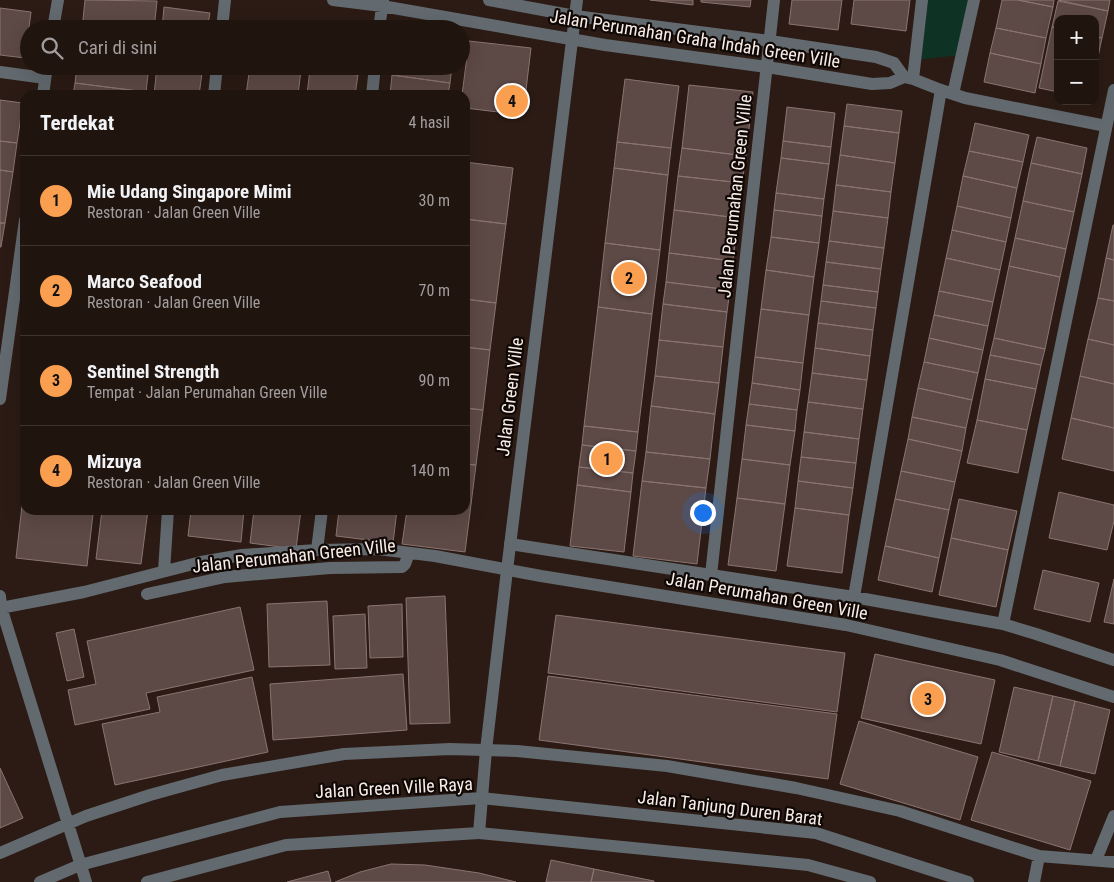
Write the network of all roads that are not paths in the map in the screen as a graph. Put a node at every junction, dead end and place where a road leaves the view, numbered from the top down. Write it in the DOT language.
graph roads {
  1 [pos="58,0"];
  2 [pos="225,0"];
  3 [pos="333,0"];
  4 [pos="490,0"];
  5 [pos="577,0"];
  6 [pos="774,0"];
  7 [pos="922,0"];
  8 [pos="974,0"];
  9 [pos="383,3"];
  10 [pos="575,16"];
  11 [pos="55,20"];
  12 [pos="223,20"];
  13 [pos="381,20"];
  14 [pos="572,39"];
  15 [pos="770,41"];
  16 [pos="767,67"];
  17 [pos="0,72"];
  18 [pos="20,72"];
  19 [pos="45,75"];
  20 [pos="216,75"];
  21 [pos="374,75"];
  22 [pos="908,78"];
  23 [pos="43,90"];
  24 [pos="215,90"];
  25 [pos="373,90"];
  26 [pos="1114,90"];
  27 [pos="947,92"];
  28 [pos="1106,126"];
  29 [pos="20,256"];
  30 [pos="0,399"];
  31 [pos="168,515"];
  32 [pos="322,515"];
  33 [pos="510,544"];
  34 [pos="323,550"];
  35 [pos="409,553"];
  36 [pos="180,567"];
  37 [pos="330,568"];
  38 [pos="507,570"];
  39 [pos="164,571"];
  40 [pos="711,575"];
  41 [pos="184,585"];
  42 [pos="146,594"];
  43 [pos="854,597"];
  44 [pos="0,604"];
  45 [pos="1003,624"];
  46 [pos="6,641"];
  47 [pos="1114,660"];
  48 [pos="1114,697"];
  49 [pos="486,750"];
  50 [pos="481,798"];
  51 [pos="1114,816"];
  52 [pos="68,823"];
  53 [pos="480,833"];
  54 [pos="0,853"];
  55 [pos="1039,856"];
  56 [pos="1096,860"];
  57 [pos="1114,862"];
  58 [pos="80,865"];
  59 [pos="40,882"];
  60 [pos="86,882"];
  61 [pos="148,882"];
  62 [pos="870,882"];
  63 [pos="968,882"];
  64 [pos="1034,882"];
  1 -- 11 [label="street"];
  2 -- 12 [label="street"];
  3 -- 9 [label="street, Jalan Perumahan Graha Indah Green Ville"];
  4 -- 10 [label="street, Jalan Perumahan Graha Indah Green Ville"];
  5 -- 10 [label="street, Jalan Green Ville"];
  6 -- 15 [label="street, Jalan Perumahan Green Ville"];
  7 -- 22 [label="street"];
  8 -- 27 [label="street, Jalan Perumahan Green Ville"];
  9 -- 13 [label="street"];
  9 -- 14 [label="street, Jalan Perumahan Graha Indah Green Ville"];
  10 -- 14 [label="street, Jalan Green Ville"];
  10 -- 15 [label="street, Jalan Perumahan Graha Indah Green Ville"];
  14 -- 16 [label="street, Jalan Perumahan Graha Indah Green Ville"];
  14 -- 33 [label="street, Jalan Green Ville"];
  15 -- 16 [label="street, Jalan Perumahan Green Ville"];
  15 -- 22 [label="street, Jalan Perumahan Graha Indah Green Ville"];
  16 -- 22 [label="street, Jalan Perumahan Graha Indah Green Ville"];
  16 -- 40 [label="street, Jalan Perumahan Green Ville"];
  17 -- 18 [label="street"];
  19 -- 23 [label="street"];
  20 -- 24 [label="street"];
  21 -- 25 [label="street"];
  22 -- 27 [label="street, Jalan Perumahan Graha Indah Green Ville"];
  26 -- 28 [label="street"];
  27 -- 28 [label="street, Jalan Perumahan Graha Indah Green Ville"];
  27 -- 43 [label="street, Jalan Perumahan Green Ville"];
  28 -- 45 [label="street"];
  29 -- 30 [label="street"];
  31 -- 39 [label="street, Jalan Perumahan Green Ville"];
  32 -- 34 [label="street"];
  33 -- 38 [label="street, Jalan Green Ville"];
  33 -- 40 [label="street, Jalan Perumahan Green Ville"];
  34 -- 35 [label="street, Jalan Perumahan Green Ville"];
  34 -- 36 [label="street, Jalan Perumahan Green Ville"];
  34 -- 37 [label="street"];
  35 -- 37 [label="street, Jalan Perumahan Green Ville"];
  35 -- 38 [label="street, Jalan Perumahan Green Ville"];
  36 -- 39 [label="street, Jalan Perumahan Green Ville"];
  36 -- 41 [label="street"];
  37 -- 41 [label="street, Jalan Perumahan Green Ville"];
  38 -- 48 [label="street, Jalan Perumahan Green Ville"];
  38 -- 49 [label="street, Jalan Green Ville"];
  39 -- 44 [label="street, Jalan Perumahan Green Ville"];
  40 -- 43 [label="street, Jalan Perumahan Green Ville"];
  41 -- 42 [label="street, Jalan Perumahan Green Ville"];
  43 -- 45 [label="street, Jalan Perumahan Green Ville"];
  44 -- 46 [label="street, Jalan Perumahan Green Ville"];
  45 -- 47 [label="street, Jalan Perumahan Green Ville"];
  46 -- 52 [label="street, Jalan Perumahan Green Ville"];
  49 -- 50 [label="street, Jalan Green Ville"];
  49 -- 52 [label="street"];
  49 -- 55 [label="street"];
  50 -- 53 [label="street, Jalan Green Ville Raya"];
  50 -- 58 [label="street, Jalan Green Ville Raya"];
  50 -- 63 [label="street, Jalan Tanjung Duren Barat"];
  51 -- 56 [label="street"];
  52 -- 54 [label="street"];
  52 -- 58 [label="street, Jalan Perumahan Green Ville"];
  53 -- 61 [label="street"];
  53 -- 62 [label="street"];
  55 -- 56 [label="street"];
  55 -- 64 [label="street"];
  56 -- 57 [label="street"];
  58 -- 59 [label="street, Jalan Green Ville Raya"];
  58 -- 60 [label="street, Jalan Perumahan Green Ville"];
}
